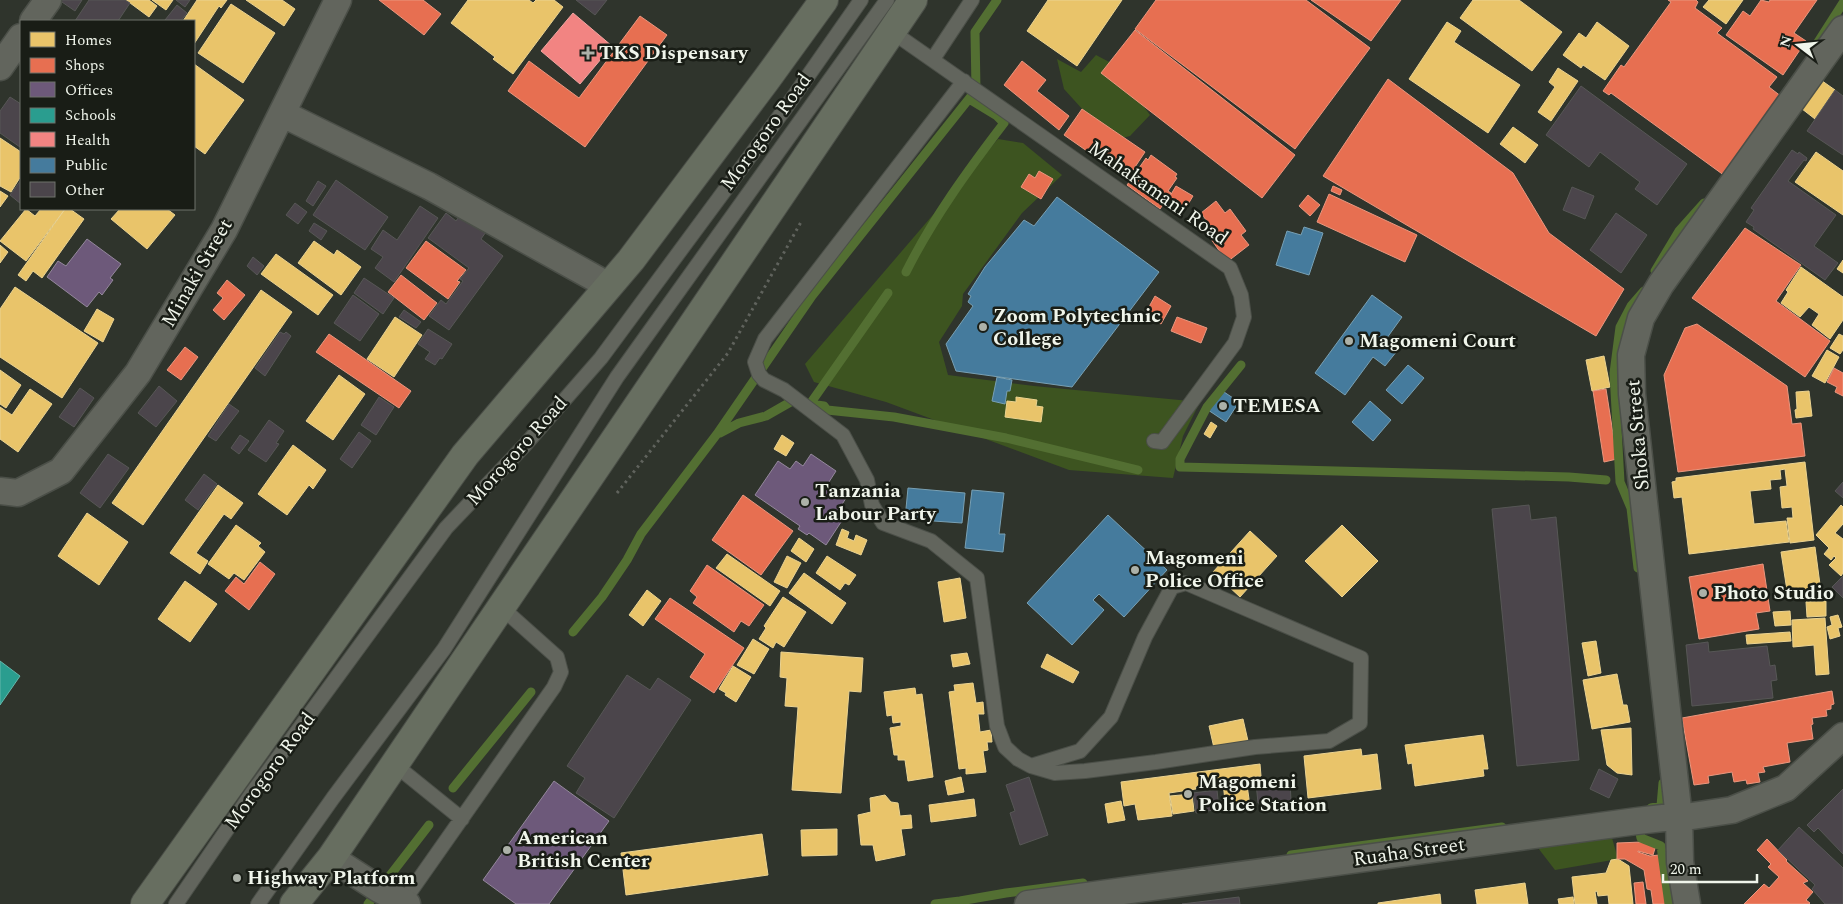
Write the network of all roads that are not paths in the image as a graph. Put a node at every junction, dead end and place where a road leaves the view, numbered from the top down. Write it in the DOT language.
graph roads {
  1 [pos="48,0"];
  2 [pos="338,0"];
  3 [pos="824,0"];
  4 [pos="861,0"];
  5 [pos="887,0"];
  6 [pos="913,0"];
  7 [pos="972,0"];
  8 [pos="34,20"];
  9 [pos="1843,29"];
  10 [pos="891,31"];
  11 [pos="20,38"];
  12 [pos="933,59"];
  13 [pos="0,67"];
  14 [pos="964,81"];
  15 [pos="283,114"];
  16 [pos="609,286"];
  17 [pos="1154,441"];
  18 [pos="0,491"];
  19 [pos="501,607"];
  20 [pos="1843,736"];
  21 [pos="394,764"];
  22 [pos="1031,766"];
  23 [pos="462,818"];
  24 [pos="1679,818"];
  25 [pos="331,858"];
  26 [pos="1128,897"];
  27 [pos="405,903"];
  28 [pos="145,904"];
  29 [pos="176,904"];
  30 [pos="258,904"];
  31 [pos="294,904"];
  32 [pos="1028,904"];
  33 [pos="1687,904"];
  1 -- 8 [label="street"];
  2 -- 15 [label="street, Minaki Street"];
  3 -- 16 [label="highway, Morogoro Road"];
  4 -- 29 [label="lane, Morogoro Road"];
  5 -- 30 [label="lane, Morogoro Road"];
  6 -- 10 [label="highway"];
  7 -- 12 [label="lane"];
  9 -- 24 [label="street, Shoka Street"];
  10 -- 12 [label="lane, Mahakamani Road"];
  10 -- 19 [label="highway"];
  11 -- 13 [label="street"];
  12 -- 14 [label="lane, Mahakamani Road"];
  14 -- 17 [label="lane, Mahakamani Road"];
  14 -- 22 [label="lane"];
  15 -- 16 [label="street"];
  15 -- 18 [label="street, Minaki Street"];
  16 -- 28 [label="highway, Morogoro Road"];
  19 -- 21 [label="highway"];
  19 -- 23 [label="lane"];
  20 -- 24 [label="street, Ruaha Street"];
  21 -- 23 [label="lane"];
  21 -- 25 [label="highway"];
  22 -- 22 [label="lane"];
  23 -- 27 [label="lane"];
  24 -- 26 [label="street, Ruaha Street"];
  24 -- 33 [label="street, Shoka Street"];
  25 -- 27 [label="street"];
  25 -- 31 [label="highway"];
  26 -- 32 [label="street, Ruaha Street"];
}
